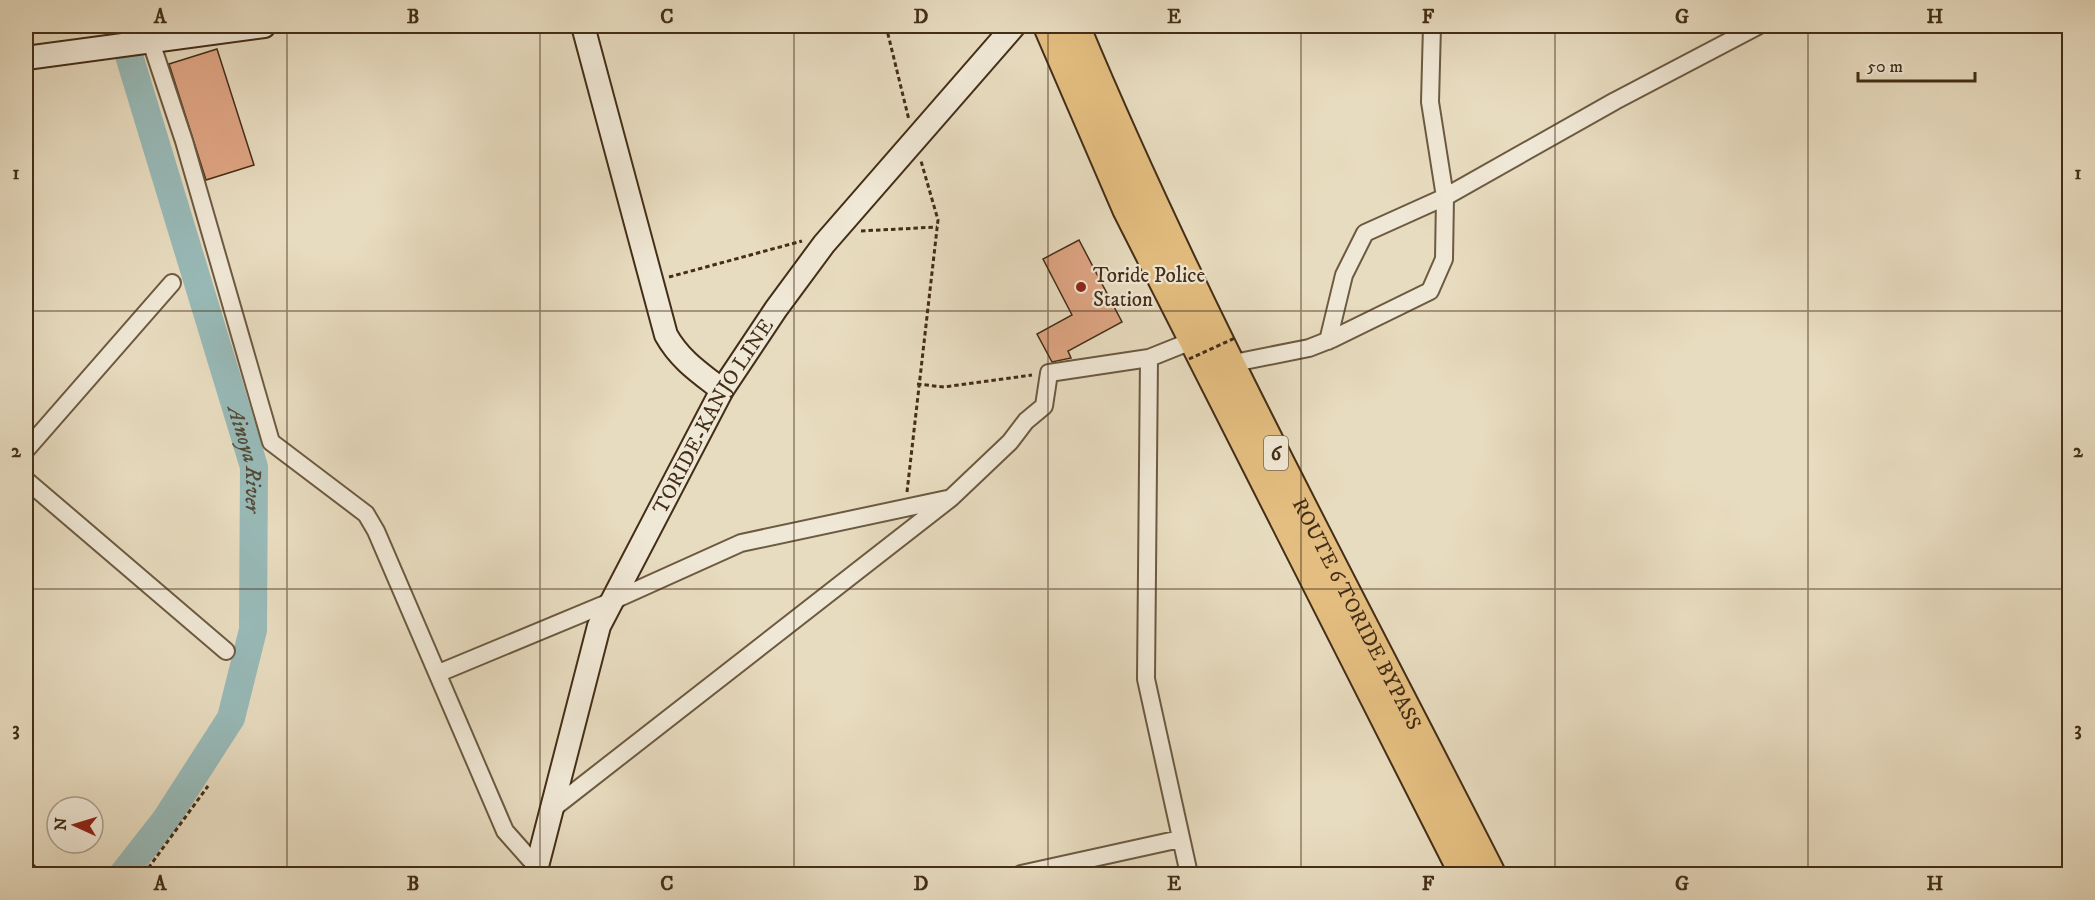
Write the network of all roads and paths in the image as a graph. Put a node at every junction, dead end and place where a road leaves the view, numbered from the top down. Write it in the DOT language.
graph roads {
  1 [pos="264,26"];
  2 [pos="583,26"];
  3 [pos="886,26"];
  4 [pos="1014,26"];
  5 [pos="1048,26"];
  6 [pos="1075,26"];
  7 [pos="1432,26"];
  8 [pos="1758,26"];
  9 [pos="147,43"];
  10 [pos="26,58"];
  11 [pos="914,139"];
  12 [pos="1445,197"];
  13 [pos="937,227"];
  14 [pos="833,233"];
  15 [pos="652,282"];
  16 [pos="172,283"];
  17 [pos="1329,341"];
  18 [pos="1212,354"];
  19 [pos="1149,358"];
  20 [pos="1049,373"];
  21 [pos="917,384"];
  22 [pos="722,390"];
  23 [pos="26,450"];
  24 [pos="26,480"];
  25 [pos="951,498"];
  26 [pos="905,508"];
  27 [pos="610,602"];
  28 [pos="226,651"];
  29 [pos="439,673"];
  30 [pos="208,786"];
  31 [pos="551,810"];
  32 [pos="1180,840"];
  33 [pos="26,859"];
  34 [pos="533,872"];
  35 [pos="43,874"];
  36 [pos="144,874"];
  37 [pos="1021,874"];
  38 [pos="1189,874"];
  39 [pos="1464,874"];
  40 [pos="1491,874"];
  1 -- 9 [label="street"];
  2 -- 15 [label="street"];
  3 -- 11 [label="path"];
  4 -- 11 [label="street, TORIDE-KANJO LINE"];
  5 -- 18 [label="highway, ROUTE 6 TORIDE BYPASS / 6"];
  6 -- 18 [label="highway, ROUTE 6 TORIDE BYPASS / 6"];
  7 -- 12 [label="street"];
  8 -- 12 [label="street"];
  9 -- 10 [label="street"];
  9 -- 29 [label="street"];
  11 -- 13 [label="path"];
  11 -- 14 [label="street, TORIDE-KANJO LINE"];
  12 -- 17 [label="street"];
  12 -- 17 [label="street"];
  13 -- 14 [label="path"];
  13 -- 21 [label="path"];
  14 -- 15 [label="path"];
  14 -- 22 [label="street, TORIDE-KANJO LINE"];
  15 -- 22 [label="street"];
  16 -- 23 [label="street"];
  17 -- 18 [label="street"];
  18 -- 18 [label="path, bridge"];
  18 -- 19 [label="street"];
  18 -- 39 [label="highway, ROUTE 6 TORIDE BYPASS / 6"];
  18 -- 40 [label="highway, ROUTE 6 TORIDE BYPASS / 6"];
  19 -- 20 [label="street"];
  19 -- 32 [label="street"];
  20 -- 21 [label="path"];
  20 -- 25 [label="street"];
  21 -- 26 [label="path"];
  22 -- 27 [label="street, TORIDE-KANJO LINE"];
  24 -- 28 [label="street"];
  25 -- 26 [label="street"];
  25 -- 31 [label="street"];
  26 -- 27 [label="street"];
  27 -- 29 [label="street"];
  27 -- 31 [label="street, TORIDE-KANJO LINE"];
  29 -- 34 [label="street"];
  30 -- 36 [label="path"];
  31 -- 34 [label="street, TORIDE-KANJO LINE"];
  32 -- 37 [label="street"];
  32 -- 38 [label="street"];
  33 -- 35 [label="path"];
}
